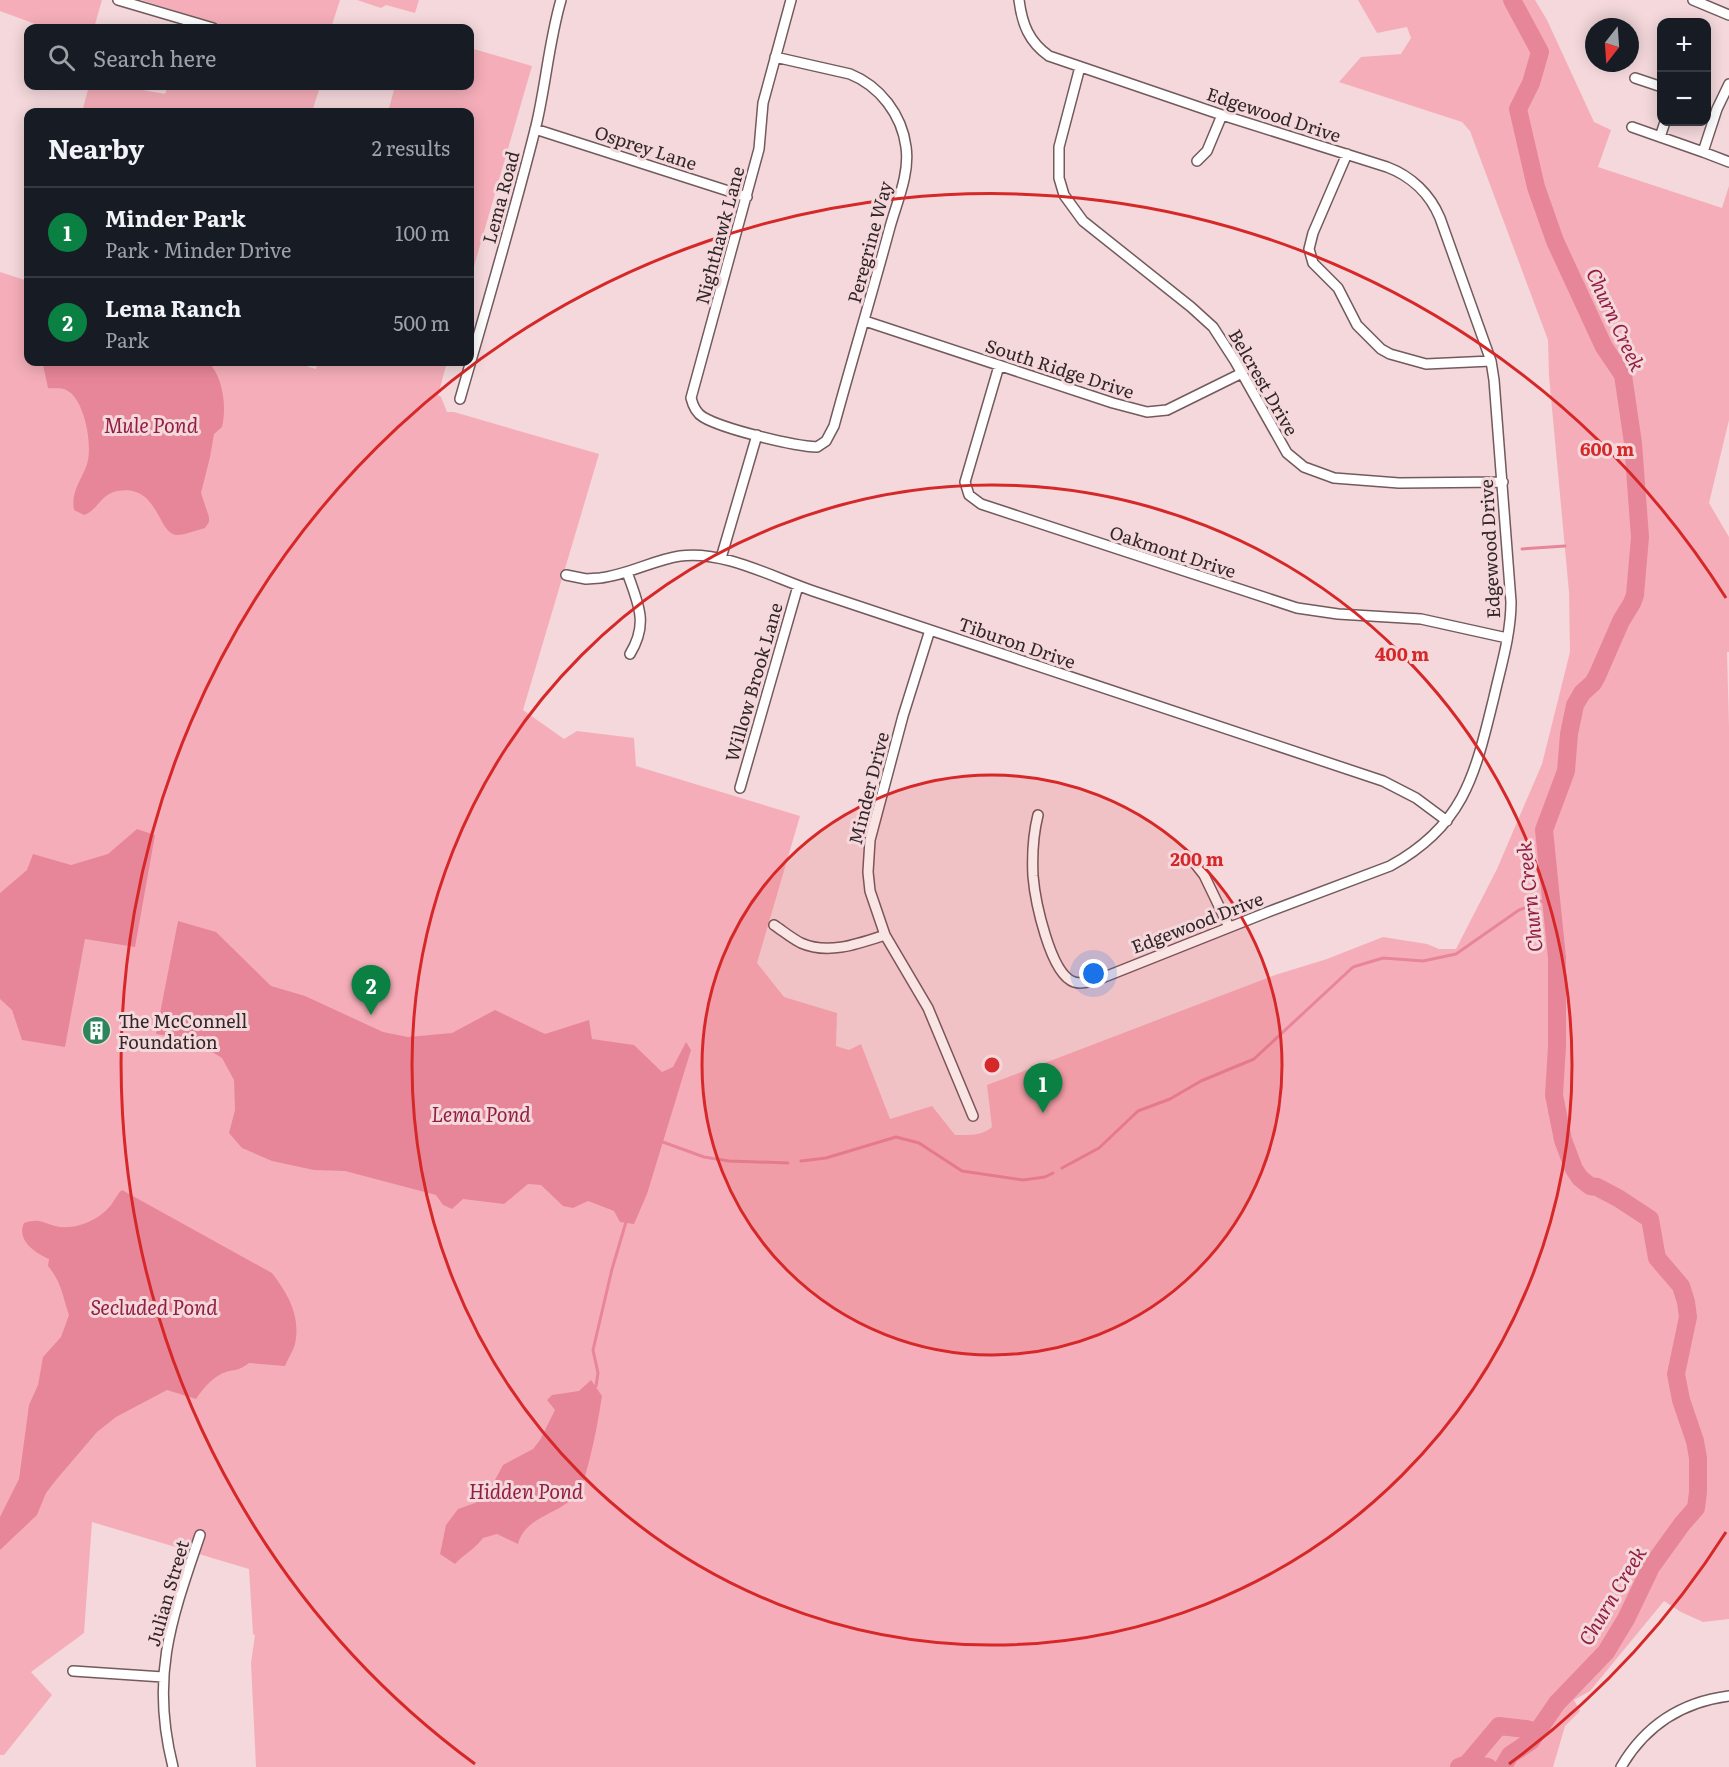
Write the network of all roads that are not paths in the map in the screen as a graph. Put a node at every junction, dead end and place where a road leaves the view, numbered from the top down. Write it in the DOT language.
graph roads {
  1 [pos="118,0"];
  2 [pos="561,0"];
  3 [pos="791,0"];
  4 [pos="1019,0"];
  5 [pos="1693,0"];
  6 [pos="1729,15"];
  7 [pos="199,24"];
  8 [pos="775,57"];
  9 [pos="1080,67"];
  10 [pos="1635,78"];
  11 [pos="1729,84"];
  12 [pos="1657,85"];
  13 [pos="1711,107"];
  14 [pos="1717,109"];
  15 [pos="1222,115"];
  16 [pos="1664,126"];
  17 [pos="1632,128"];
  18 [pos="535,129"];
  19 [pos="1660,137"];
  20 [pos="1703,152"];
  21 [pos="1347,154"];
  22 [pos="1197,160"];
  23 [pos="1729,162"];
  24 [pos="747,197"];
  25 [pos="865,321"];
  26 [pos="474,350"];
  27 [pos="1491,362"];
  28 [pos="470,366"];
  29 [pos="999,366"];
  30 [pos="1242,373"];
  31 [pos="460,399"];
  32 [pos="757,435"];
  33 [pos="1503,482"];
  34 [pos="721,558"];
  35 [pos="627,572"];
  36 [pos="566,575"];
  37 [pos="798,586"];
  38 [pos="930,630"];
  39 [pos="1507,638"];
  40 [pos="630,654"];
  41 [pos="740,788"];
  42 [pos="1038,815"];
  43 [pos="1447,821"];
  44 [pos="1193,861"];
  45 [pos="774,925"];
  46 [pos="1229,927"];
  47 [pos="885,935"];
  48 [pos="973,1116"];
  49 [pos="200,1535"];
  50 [pos="73,1671"];
  51 [pos="163,1677"];
  52 [pos="1729,1696"];
  53 [pos="173,1767"];
  54 [pos="1621,1767"];
  1 -- 7 [label="street"];
  2 -- 18 [label="street, Lema Road"];
  3 -- 8 [label="street, Nighthawk Lane"];
  4 -- 9 [label="street, Edgewood Drive"];
  5 -- 6 [label="street"];
  8 -- 24 [label="street, Nighthawk Lane"];
  8 -- 25 [label="street, Peregrine Way"];
  9 -- 15 [label="street, Edgewood Drive"];
  9 -- 30 [label="street, Belcrest Drive"];
  10 -- 12 [label="street"];
  11 -- 14 [label="street"];
  13 -- 14 [label="street"];
  14 -- 20 [label="street"];
  15 -- 21 [label="street, Edgewood Drive"];
  15 -- 22 [label="street"];
  16 -- 19 [label="street"];
  17 -- 19 [label="street"];
  18 -- 24 [label="street, Osprey Lane"];
  18 -- 26 [label="street, Lema Road"];
  19 -- 20 [label="street"];
  20 -- 23 [label="street"];
  21 -- 27 [label="street, Edgewood Drive"];
  21 -- 27 [label="street"];
  24 -- 32 [label="street, Nighthawk Lane"];
  25 -- 29 [label="street, South Ridge Drive"];
  25 -- 32 [label="street, Peregrine Way"];
  27 -- 33 [label="street, Edgewood Drive"];
  28 -- 31 [label="street, Lema Road"];
  29 -- 30 [label="street, South Ridge Drive"];
  29 -- 39 [label="street, Oakmont Drive"];
  30 -- 33 [label="street, Belcrest Drive"];
  32 -- 34 [label="street"];
  33 -- 39 [label="street, Edgewood Drive"];
  34 -- 35 [label="street, Tiburon Drive"];
  34 -- 37 [label="street, Tiburon Drive"];
  35 -- 36 [label="street, Tiburon Drive"];
  35 -- 40 [label="street"];
  37 -- 38 [label="street, Tiburon Drive"];
  37 -- 41 [label="street, Willow Brook Lane"];
  38 -- 43 [label="street, Tiburon Drive"];
  38 -- 47 [label="street, Minder Drive"];
  39 -- 43 [label="street, Edgewood Drive"];
  42 -- 46 [label="street, Edgewood Drive"];
  43 -- 46 [label="street, Edgewood Drive"];
  44 -- 46 [label="street"];
  45 -- 47 [label="street"];
  47 -- 48 [label="street, Minder Drive"];
  49 -- 51 [label="street, Julian Street"];
  50 -- 51 [label="street"];
  51 -- 53 [label="street, Julian Street"];
  52 -- 54 [label="street"];
}
